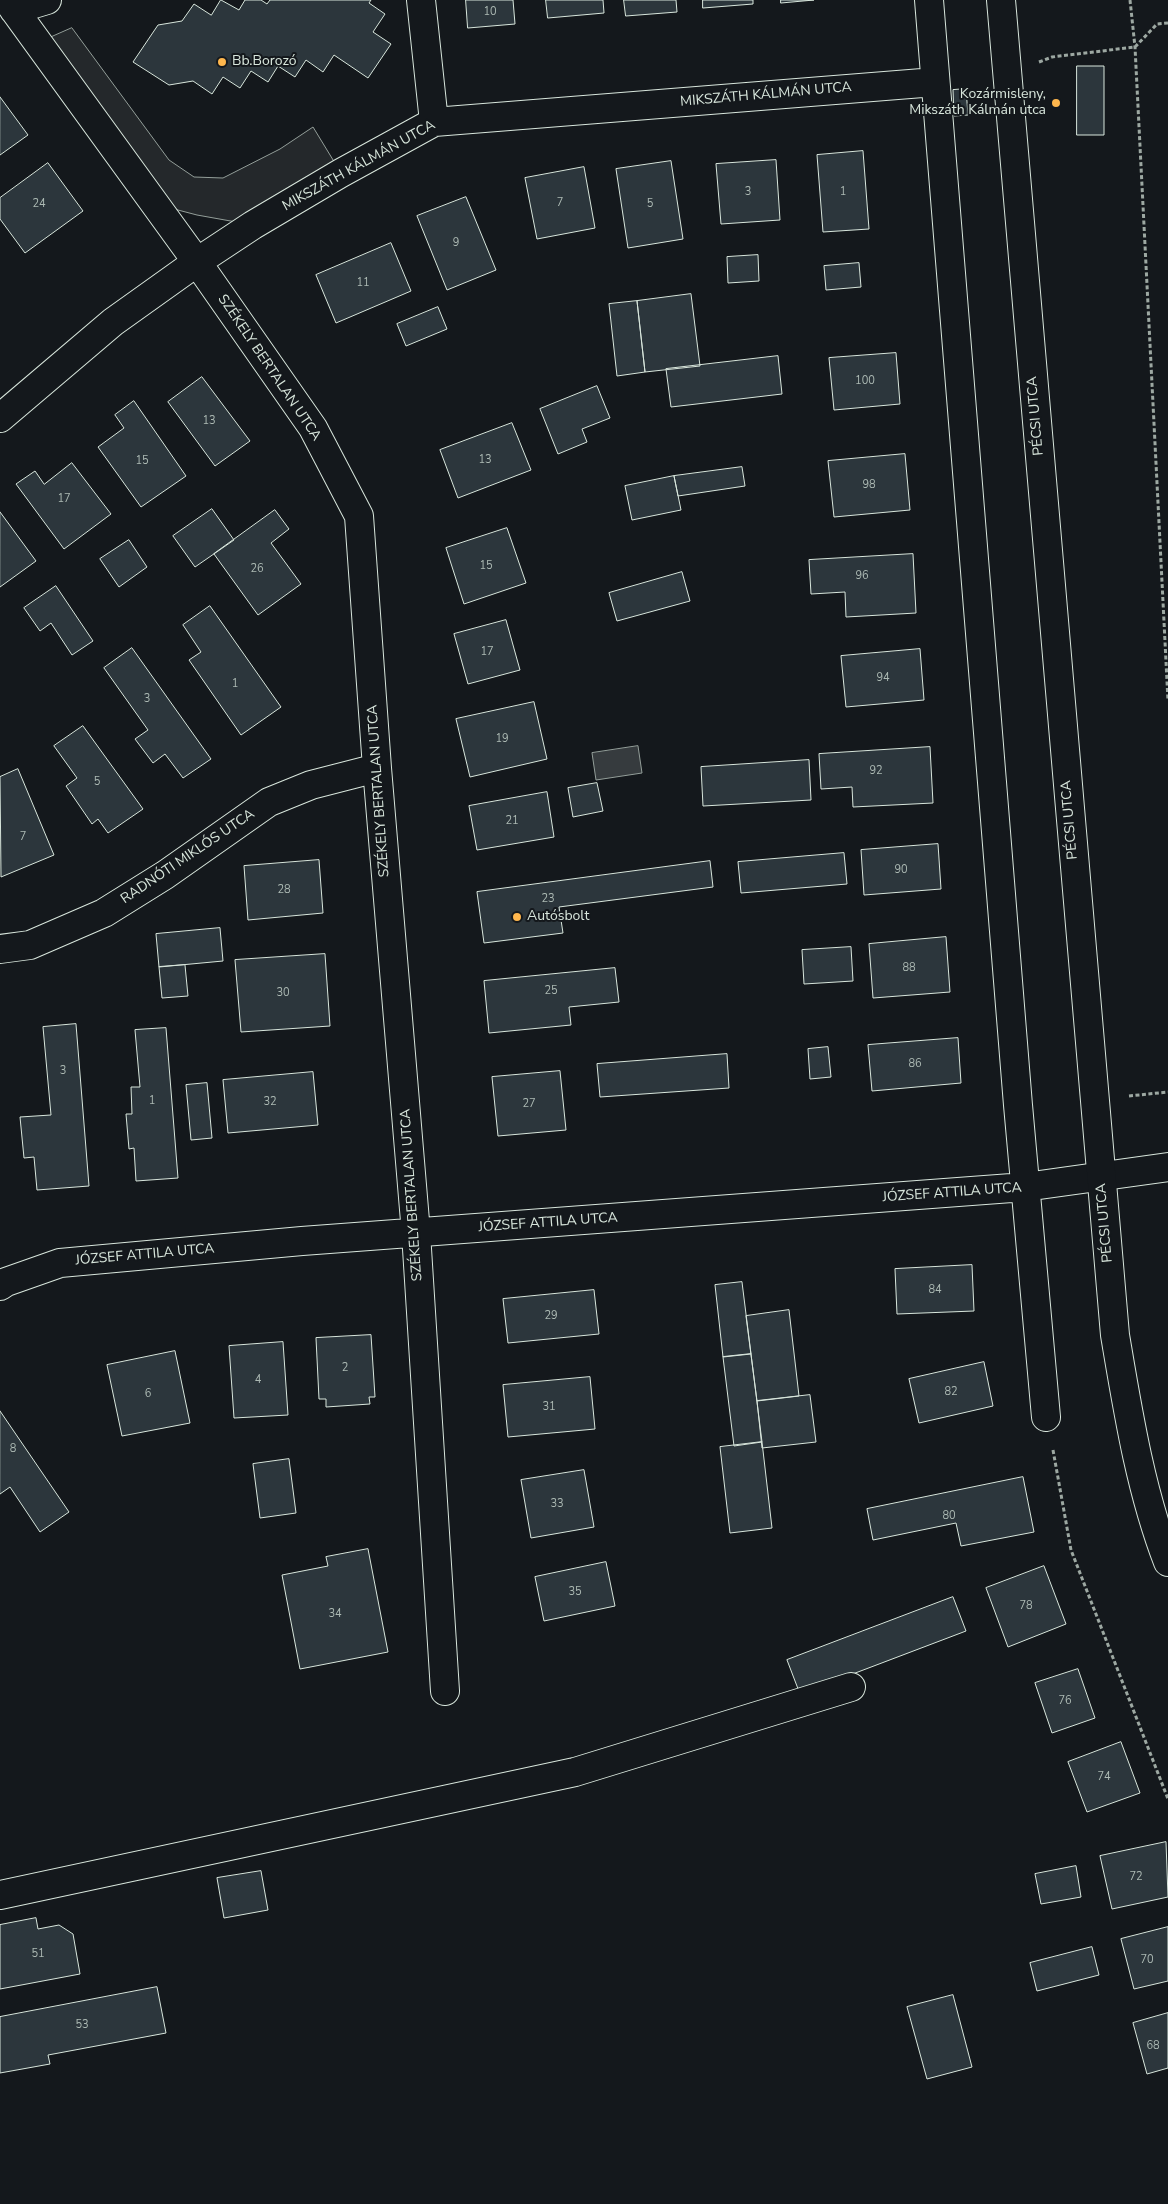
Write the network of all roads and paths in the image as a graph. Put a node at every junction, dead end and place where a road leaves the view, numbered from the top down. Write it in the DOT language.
graph roads {
  1 [pos="47,0"];
  2 [pos="421,0"];
  3 [pos="929,0"];
  4 [pos="1001,0"];
  5 [pos="1130,0"];
  6 [pos="11,5"];
  7 [pos="1168,23"];
  8 [pos="1135,47"];
  9 [pos="1007,72"];
  10 [pos="935,82"];
  11 [pos="434,122"];
  12 [pos="197,262"];
  13 [pos="0,418"];
  14 [pos="1168,701"];
  15 [pos="377,768"];
  16 [pos="0,949"];
  17 [pos="1168,1167"];
  18 [pos="1101,1177"];
  19 [pos="1025,1188"];
  20 [pos="416,1233"];
  21 [pos="0,1286"];
  22 [pos="1046,1417"];
  23 [pos="1168,1562"];
  24 [pos="851,1687"];
  25 [pos="445,1691"];
  26 [pos="1168,1799"];
  27 [pos="0,1895"];
  1 -- 6 [label="street"];
  2 -- 11 [label="street"];
  3 -- 10 [label="street"];
  4 -- 9 [label="street, PÉCSI UTCA"];
  5 -- 8 [label="path"];
  6 -- 12 [label="street, SZÉKELY BERTALAN UTCA"];
  7 -- 8 [label="path"];
  8 -- 9 [label="path"];
  8 -- 14 [label="path"];
  9 -- 18 [label="street, PÉCSI UTCA"];
  10 -- 11 [label="street, MIKSZÁTH KÁLMÁN UTCA"];
  10 -- 19 [label="street"];
  11 -- 12 [label="street, MIKSZÁTH KÁLMÁN UTCA"];
  12 -- 13 [label="street, MIKSZÁTH KÁLMÁN UTCA"];
  12 -- 15 [label="street, SZÉKELY BERTALAN UTCA"];
  15 -- 16 [label="street, RADNÓTI MIKLÓS UTCA"];
  15 -- 20 [label="street, SZÉKELY BERTALAN UTCA"];
  17 -- 18 [label="street, JÓZSEF ATTILA UTCA"];
  18 -- 19 [label="street, JÓZSEF ATTILA UTCA"];
  18 -- 23 [label="street, PÉCSI UTCA"];
  19 -- 20 [label="street, JÓZSEF ATTILA UTCA"];
  19 -- 22 [label="street"];
  20 -- 21 [label="street, JÓZSEF ATTILA UTCA"];
  20 -- 25 [label="street, SZÉKELY BERTALAN UTCA"];
  22 -- 26 [label="path"];
  24 -- 27 [label="street"];
}
